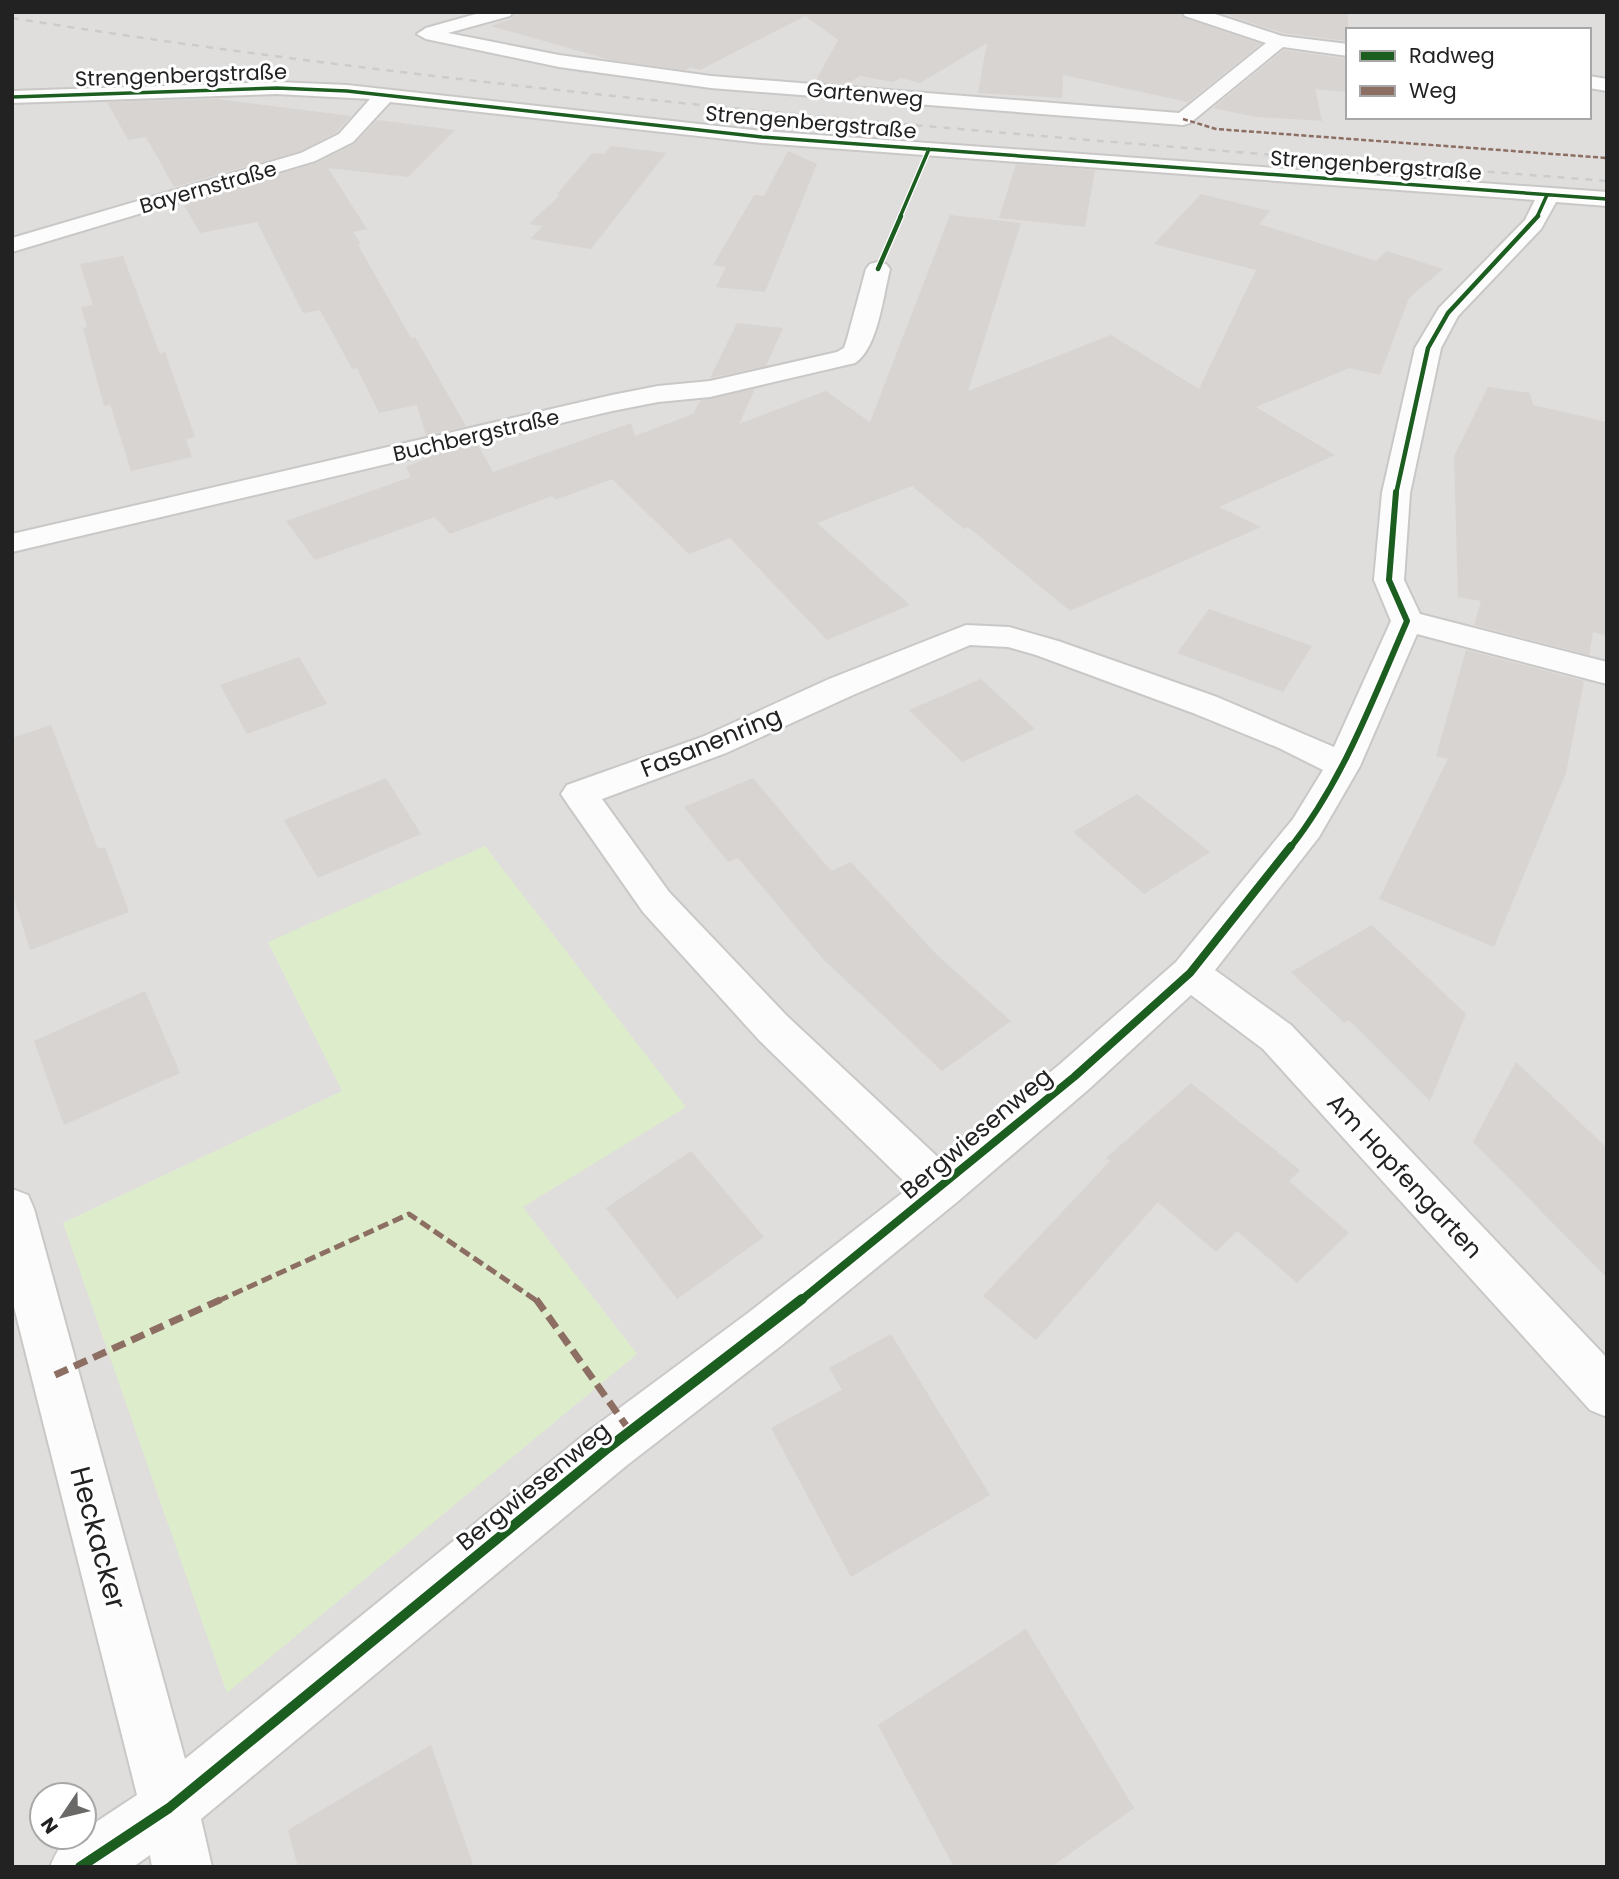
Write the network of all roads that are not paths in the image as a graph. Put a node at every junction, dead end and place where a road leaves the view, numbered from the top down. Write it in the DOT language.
graph roads {
  1 [pos="504,12"];
  2 [pos="1191,12"];
  3 [pos="1279,41"];
  4 [pos="1346,50"];
  5 [pos="384,96"];
  6 [pos="12,97"];
  7 [pos="1547,195"];
  8 [pos="1607,199"];
  9 [pos="12,245"];
  10 [pos="878,269"];
  11 [pos="12,543"];
  12 [pos="1407,621"];
  13 [pos="1607,673"];
  14 [pos="1343,766"];
  15 [pos="1190,973"];
  16 [pos="941,1188"];
  17 [pos="12,1209"];
  18 [pos="1607,1393"];
  19 [pos="169,1808"];
  20 [pos="80,1867"];
  21 [pos="182,1867"];
  1 -- 3 [label="street, Gartenweg"];
  2 -- 3 [label="street"];
  3 -- 4 [label="street"];
  5 -- 6 [label="street, Strengenbergstraße"];
  5 -- 7 [label="street, Strengenbergstraße"];
  5 -- 9 [label="street, Bayernstraße"];
  7 -- 8 [label="street, Strengenbergstraße"];
  7 -- 12 [label="street"];
  10 -- 11 [label="street, Buchbergstraße"];
  12 -- 13 [label="street"];
  12 -- 14 [label="street, Bergwiesenweg"];
  14 -- 15 [label="street, Bergwiesenweg"];
  14 -- 16 [label="street, Fasanenring"];
  15 -- 16 [label="street, Bergwiesenweg"];
  15 -- 18 [label="street, Am Hopfengarten"];
  16 -- 19 [label="street, Bergwiesenweg"];
  17 -- 19 [label="street, Heckacker"];
  19 -- 20 [label="street, Bergwiesenweg"];
  19 -- 21 [label="street, Heckacker"];
}
